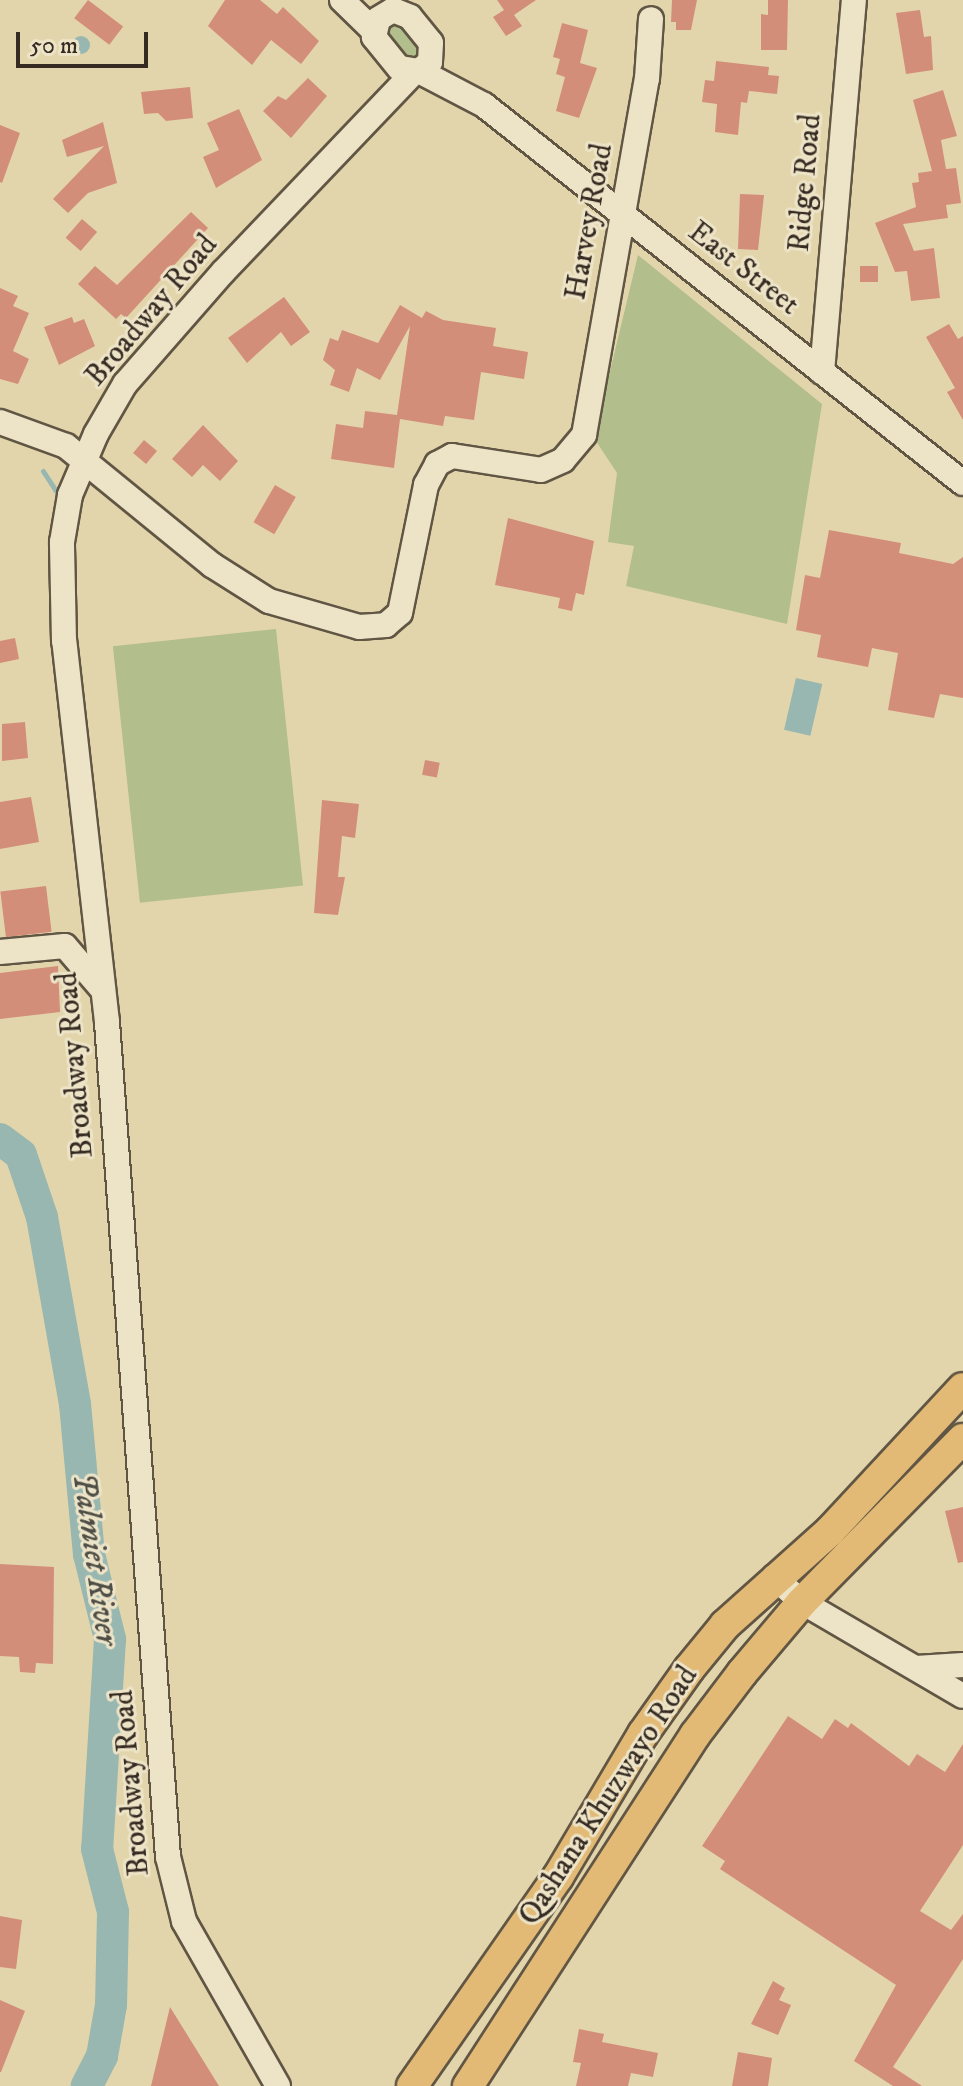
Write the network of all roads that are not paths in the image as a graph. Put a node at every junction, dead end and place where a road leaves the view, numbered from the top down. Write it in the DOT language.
graph roads {
  1 [pos="342,0"];
  2 [pos="356,0"];
  3 [pos="854,0"];
  4 [pos="392,11"];
  5 [pos="651,19"];
  6 [pos="433,49"];
  7 [pos="385,53"];
  8 [pos="416,72"];
  9 [pos="484,105"];
  10 [pos="369,122"];
  11 [pos="623,215"];
  12 [pos="822,372"];
  13 [pos="0,422"];
  14 [pos="84,460"];
  15 [pos="963,483"];
  16 [pos="0,952"];
  17 [pos="102,989"];
  18 [pos="963,1388"];
  19 [pos="963,1439"];
  20 [pos="774,1577"];
  21 [pos="802,1602"];
  22 [pos="963,1665"];
  23 [pos="916,1668"];
  24 [pos="963,1696"];
  25 [pos="278,2086"];
  26 [pos="412,2086"];
  27 [pos="468,2086"];
  1 -- 4 [label="street"];
  2 -- 4 [label="street"];
  3 -- 12 [label="street, Ridge Road"];
  4 -- 6 [label="street, East Street"];
  4 -- 7 [label="street"];
  5 -- 11 [label="street, Harvey Road"];
  6 -- 8 [label="street, Broadway Road"];
  6 -- 9 [label="street, East Street"];
  7 -- 8 [label="street, East Street"];
  7 -- 10 [label="street, Broadway Road"];
  8 -- 9 [label="street, East Street"];
  8 -- 10 [label="street, Broadway Road"];
  9 -- 11 [label="street, East Street"];
  10 -- 14 [label="street, Broadway Road"];
  11 -- 12 [label="street, East Street"];
  11 -- 14 [label="street, Harvey Road"];
  12 -- 15 [label="street, East Street"];
  13 -- 14 [label="street"];
  14 -- 17 [label="street, Broadway Road"];
  16 -- 17 [label="street"];
  17 -- 25 [label="street, Broadway Road"];
  18 -- 20 [label="main road, Qashana Khuzwayo Road"];
  19 -- 21 [label="main road, Qashana Khuzwayo Road"];
  20 -- 21 [label="street"];
  20 -- 26 [label="main road, Qashana Khuzwayo Road"];
  21 -- 23 [label="street"];
  21 -- 27 [label="main road, Qashana Khuzwayo Road"];
  22 -- 23 [label="street"];
  23 -- 24 [label="street"];
}
